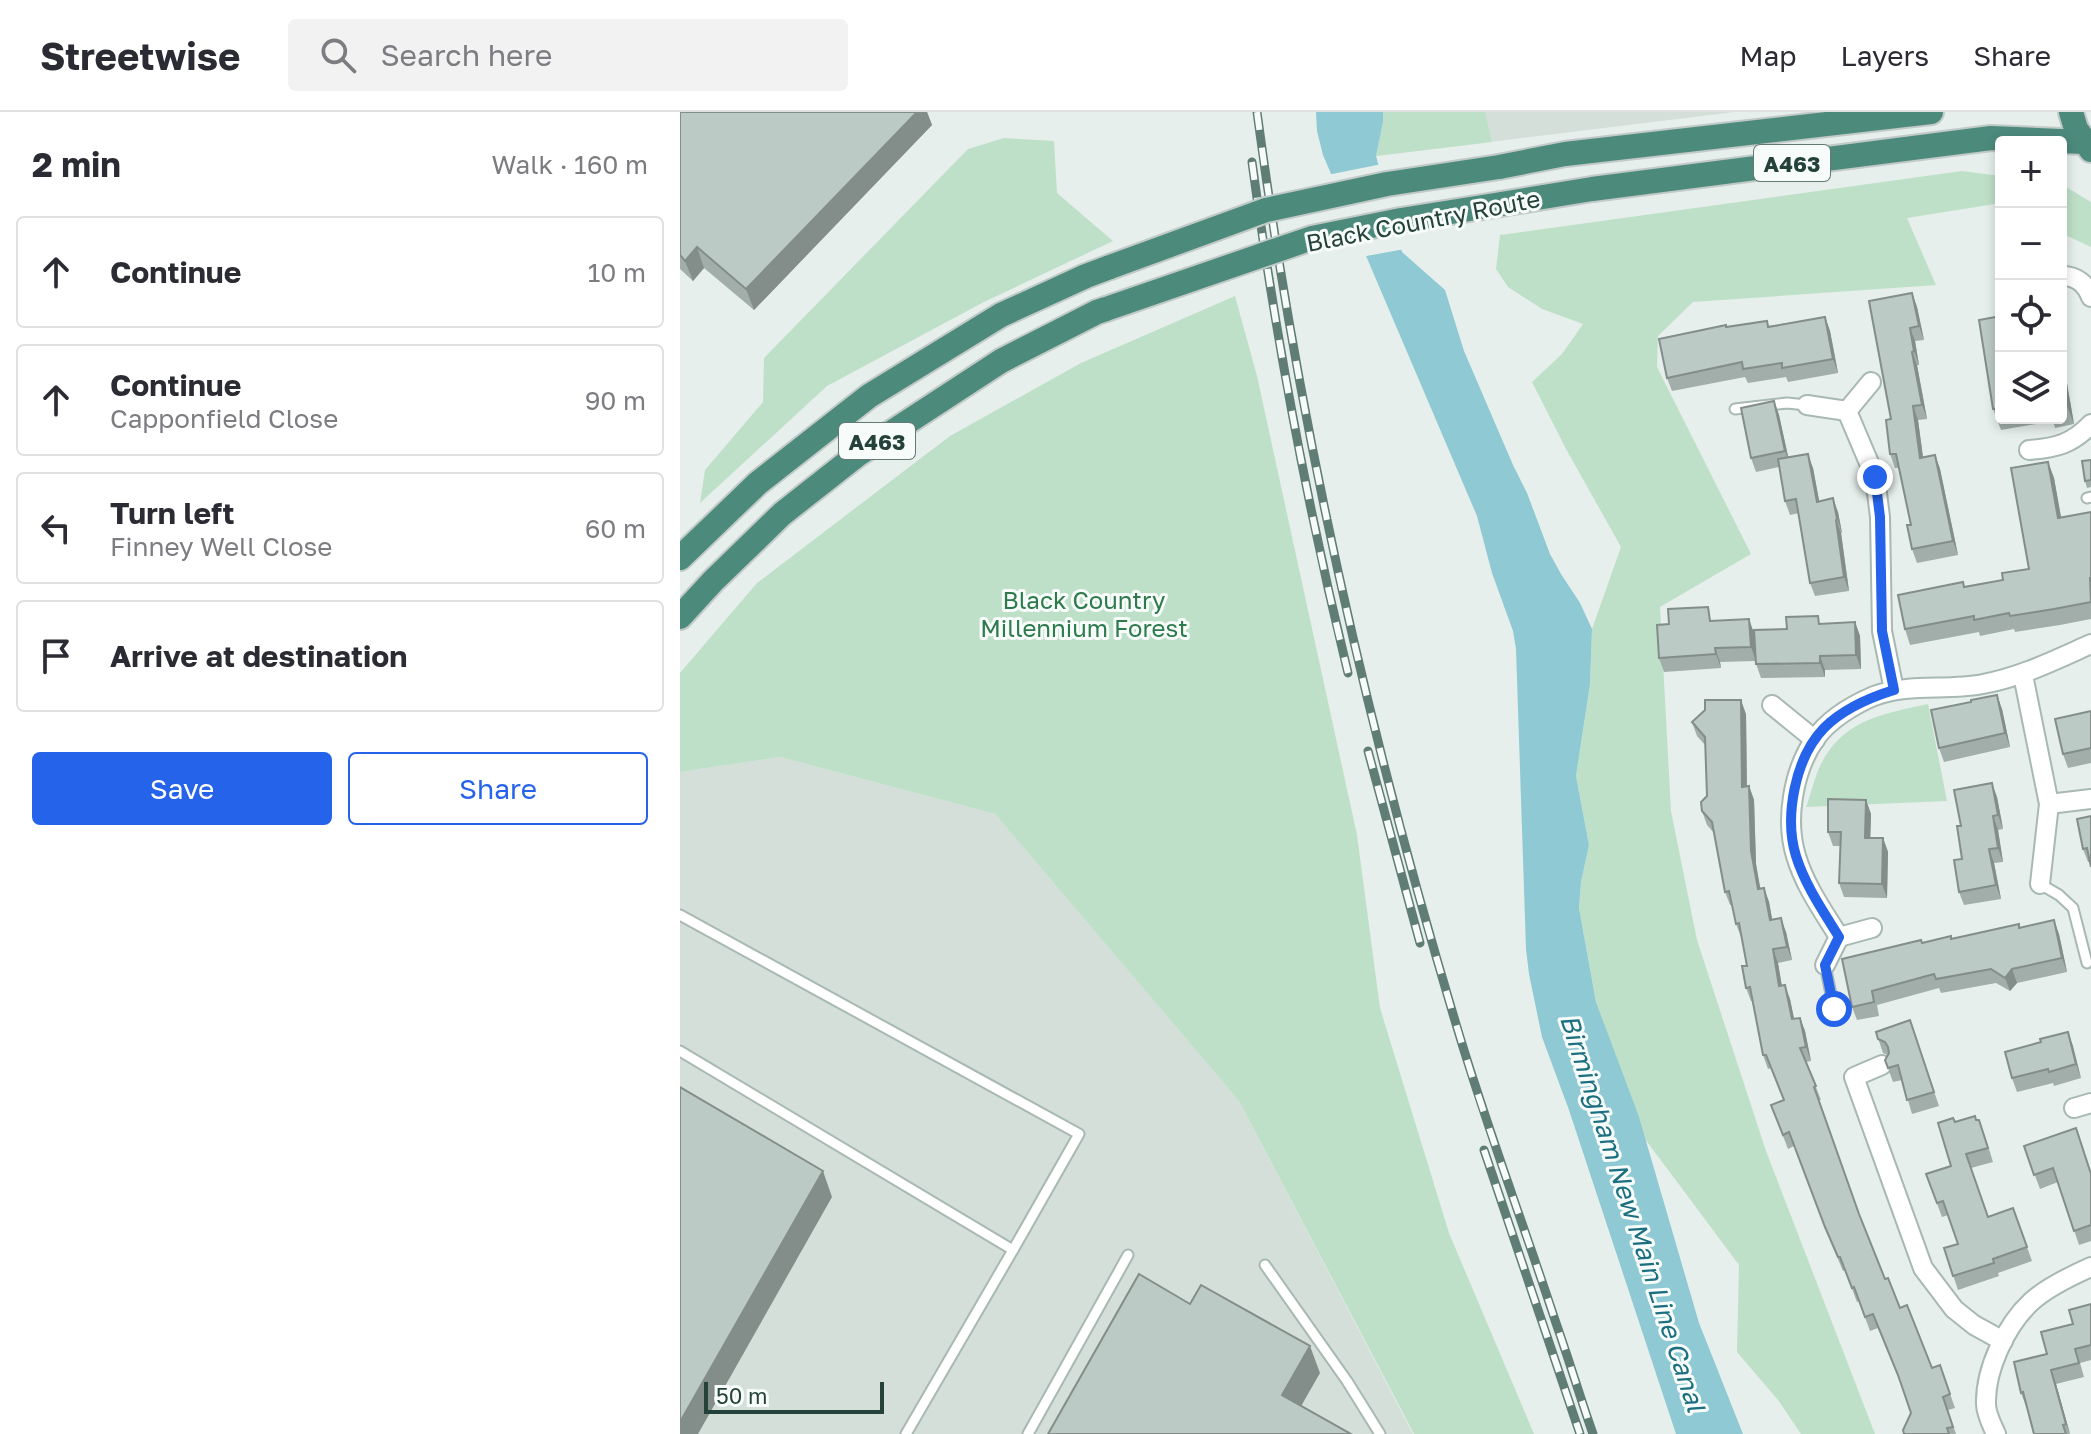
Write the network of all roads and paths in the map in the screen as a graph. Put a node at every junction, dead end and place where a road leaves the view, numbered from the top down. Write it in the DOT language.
graph roads {
  1 [pos="1931,112"];
  2 [pos="2071,112"];
  3 [pos="2088,146"];
  4 [pos="2067,276"];
  5 [pos="2091,297"];
  6 [pos="1871,382"];
  7 [pos="1807,405"];
  8 [pos="1735,409"];
  9 [pos="1847,411"];
  10 [pos="2091,424"];
  11 [pos="2029,450"];
  12 [pos="680,558"];
  13 [pos="680,617"];
  14 [pos="2091,644"];
  15 [pos="2023,675"];
  16 [pos="1894,690"];
  17 [pos="1772,705"];
  18 [pos="1815,740"];
  19 [pos="2091,799"];
  20 [pos="2049,804"];
  21 [pos="2040,884"];
  22 [pos="680,915"];
  23 [pos="1872,928"];
  24 [pos="1839,937"];
  25 [pos="2087,963"];
  26 [pos="1825,965"];
  27 [pos="1834,1009"];
  28 [pos="680,1051"];
  29 [pos="1882,1065"];
  30 [pos="1013,1250"];
  31 [pos="1128,1255"];
  32 [pos="1265,1265"];
  33 [pos="2091,1267"];
  34 [pos="2003,1341"];
  35 [pos="906,1434"];
  36 [pos="1028,1434"];
  37 [pos="1380,1434"];
  38 [pos="1996,1434"];
  1 -- 12 [label="highway, Black Country Route / A463, bridge"];
  2 -- 3 [label="highway, Black Country Route"];
  3 -- 13 [label="highway, Black Country Route / A463, bridge"];
  4 -- 5 [label="street"];
  6 -- 9 [label="street"];
  7 -- 8 [label="lane"];
  7 -- 9 [label="street"];
  9 -- 16 [label="street"];
  10 -- 11 [label="street"];
  14 -- 15 [label="street"];
  15 -- 16 [label="street"];
  15 -- 20 [label="street"];
  16 -- 18 [label="street"];
  17 -- 18 [label="street"];
  18 -- 24 [label="street"];
  19 -- 20 [label="street"];
  20 -- 21 [label="street"];
  21 -- 25 [label="lane"];
  22 -- 30 [label="lane"];
  23 -- 24 [label="street"];
  24 -- 26 [label="street"];
  26 -- 27 [label="lane"];
  28 -- 30 [label="lane"];
  29 -- 34 [label="street"];
  30 -- 35 [label="lane"];
  31 -- 36 [label="lane"];
  32 -- 37 [label="lane"];
  33 -- 34 [label="street"];
  34 -- 38 [label="street"];
}
